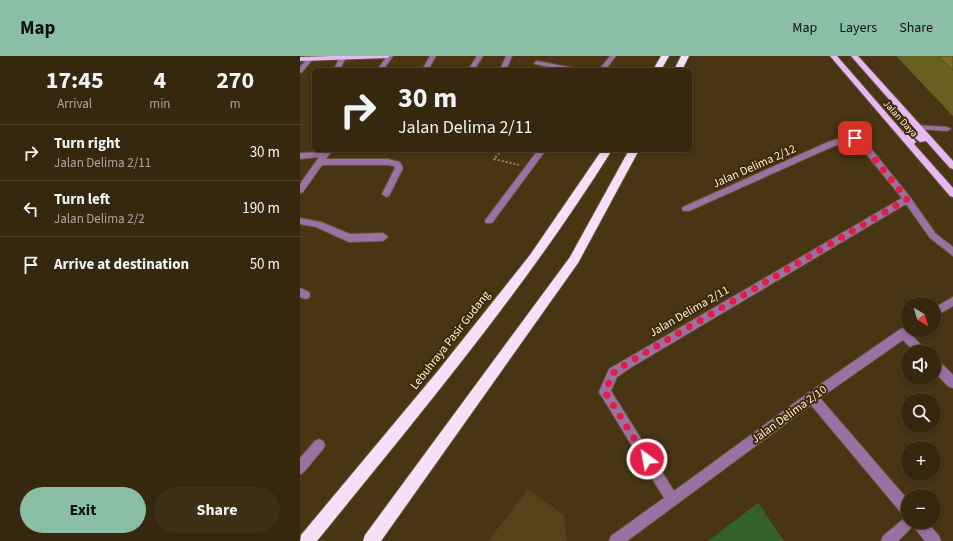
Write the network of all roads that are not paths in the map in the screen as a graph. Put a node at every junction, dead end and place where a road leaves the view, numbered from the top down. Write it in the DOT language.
graph roads {
  1 [pos="388,56"];
  2 [pos="433,56"];
  3 [pos="480,56"];
  4 [pos="509,56"];
  5 [pos="613,56"];
  6 [pos="685,56"];
  7 [pos="833,56"];
  8 [pos="854,56"];
  9 [pos="343,58"];
  10 [pos="300,59"];
  11 [pos="310,59"];
  12 [pos="537,63"];
  13 [pos="338,68"];
  14 [pos="381,68"];
  15 [pos="426,68"];
  16 [pos="472,68"];
  17 [pos="504,68"];
  18 [pos="563,68"];
  19 [pos="604,68"];
  20 [pos="679,68"];
  21 [pos="300,72"];
  22 [pos="918,127"];
  23 [pos="926,137"];
  24 [pos="327,152"];
  25 [pos="541,152"];
  26 [pos="606,152"];
  27 [pos="633,152"];
  28 [pos="300,156"];
  29 [pos="321,162"];
  30 [pos="930,167"];
  31 [pos="953,167"];
  32 [pos="300,190"];
  33 [pos="386,194"];
  34 [pos="953,194"];
  35 [pos="907,199"];
  36 [pos="686,209"];
  37 [pos="300,221"];
  38 [pos="489,221"];
  39 [pos="383,237"];
  40 [pos="953,252"];
  41 [pos="953,301"];
  42 [pos="941,309"];
  43 [pos="901,334"];
  44 [pos="911,337"];
  45 [pos="917,345"];
  46 [pos="941,371"];
  47 [pos="953,383"];
  48 [pos="812,396"];
  49 [pos="319,445"];
  50 [pos="300,468"];
  51 [pos="672,500"];
  52 [pos="901,502"];
  53 [pos="901,529"];
  54 [pos="924,529"];
  55 [pos="307,541"];
  56 [pos="371,541"];
  57 [pos="616,541"];
  58 [pos="888,541"];
  59 [pos="934,541"];
  1 -- 9 [label="main road"];
  1 -- 14 [label="street"];
  2 -- 15 [label="street"];
  3 -- 16 [label="street"];
  4 -- 17 [label="street"];
  5 -- 19 [label="street"];
  6 -- 20 [label="highway"];
  7 -- 30 [label="main road, Jalan Daya"];
  8 -- 22 [label="main road, Jalan Daya"];
  9 -- 11 [label="main road"];
  9 -- 13 [label="street"];
  10 -- 11 [label="main road"];
  11 -- 21 [label="street"];
  12 -- 18 [label="street"];
  22 -- 23 [label="main road, Jalan Daya"];
  22 -- 23 [label="street"];
  23 -- 31 [label="main road, Jalan Daya"];
  24 -- 28 [label="street"];
  24 -- 29 [label="street"];
  25 -- 38 [label="street"];
  26 -- 55 [label="highway, Lebuhraya Pasir Gudang"];
  27 -- 56 [label="highway"];
  29 -- 32 [label="street"];
  29 -- 33 [label="street"];
  30 -- 31 [label="main road"];
  30 -- 34 [label="main road, Jalan Daya"];
  35 -- 36 [label="street, Jalan Delima 2/12"];
  35 -- 40 [label="street"];
  35 -- 51 [label="street, Jalan Delima 2/11"];
  37 -- 39 [label="street"];
  41 -- 42 [label="street"];
  43 -- 48 [label="street, Jalan Delima 2/10"];
  44 -- 45 [label="street"];
  46 -- 47 [label="street"];
  48 -- 51 [label="street, Jalan Delima 2/10"];
  48 -- 52 [label="street"];
  49 -- 50 [label="street"];
  51 -- 57 [label="street, Jalan Delima 2/10"];
  53 -- 58 [label="street"];
  54 -- 59 [label="street"];
}
